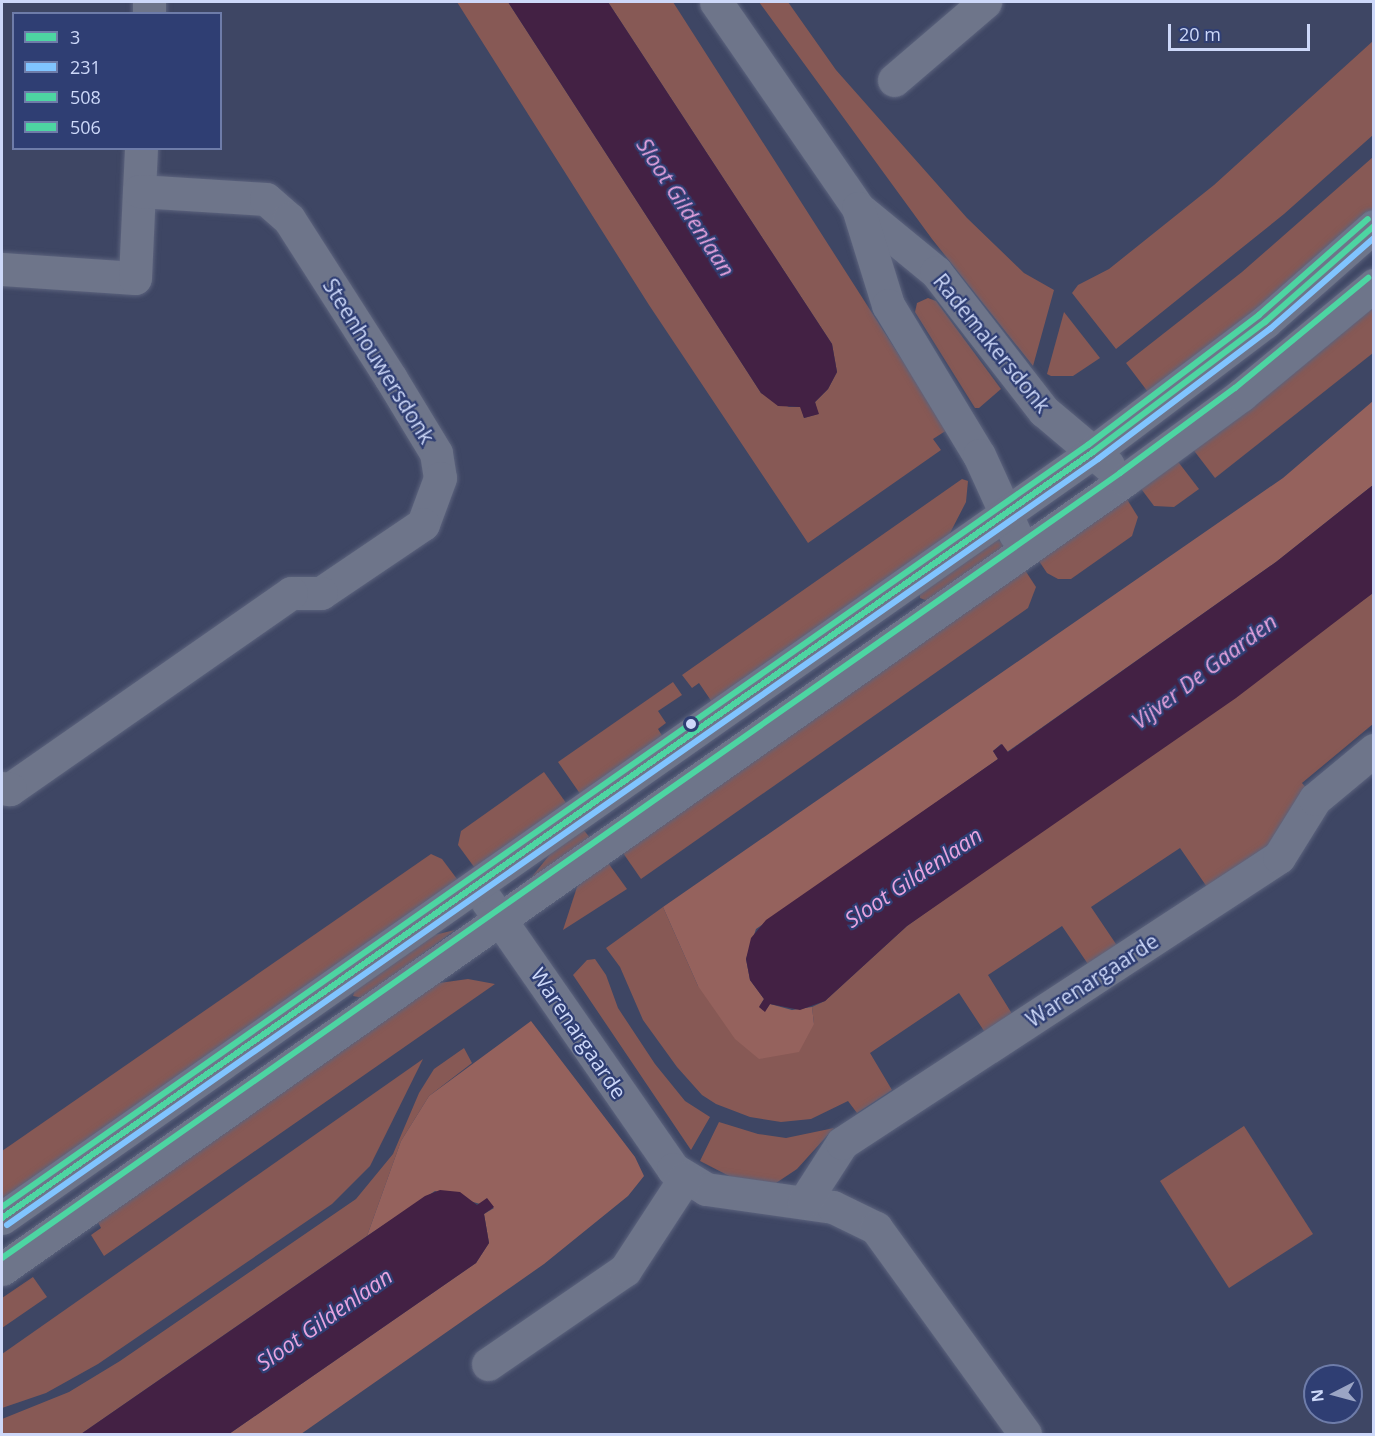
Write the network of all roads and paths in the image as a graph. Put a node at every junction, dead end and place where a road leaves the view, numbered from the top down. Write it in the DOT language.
graph roads {
  1 [pos="716,2"];
  2 [pos="985,2"];
  3 [pos="894,80"];
  4 [pos="141,150"];
  5 [pos="139,191"];
  6 [pos="858,208"];
  7 [pos="1374,226"];
  8 [pos="2,269"];
  9 [pos="1374,285"];
  10 [pos="1093,452"];
  11 [pos="1125,480"];
  12 [pos="1006,514"];
  13 [pos="1023,552"];
  14 [pos="1374,750"];
  15 [pos="2,788"];
  16 [pos="475,885"];
  17 [pos="500,918"];
  18 [pos="686,1178"];
  19 [pos="804,1202"];
  20 [pos="2,1218"];
  21 [pos="2,1269"];
  22 [pos="488,1364"];
  23 [pos="1025,1434"];
  1 -- 6 [label="street, Rademakersdonk"];
  2 -- 3 [label="street"];
  4 -- 5 [label="street"];
  5 -- 8 [label="street"];
  5 -- 15 [label="street, Steenhouwersdonk"];
  6 -- 10 [label="street, Rademakersdonk"];
  6 -- 12 [label="street, Rademakersdonk"];
  7 -- 10 [label="street"];
  9 -- 11 [label="street"];
  10 -- 11 [label="street, Rademakersdonk"];
  10 -- 12 [label="street"];
  11 -- 13 [label="street"];
  12 -- 13 [label="street, Rademakersdonk"];
  12 -- 16 [label="street"];
  13 -- 17 [label="street"];
  14 -- 19 [label="street, Warenargaarde"];
  16 -- 17 [label="street, Warenargaarde"];
  16 -- 20 [label="street"];
  17 -- 18 [label="street, Warenargaarde"];
  17 -- 21 [label="street"];
  18 -- 19 [label="street, Warenargaarde"];
  18 -- 22 [label="street"];
  19 -- 23 [label="street, Warenargaarde"];
}
